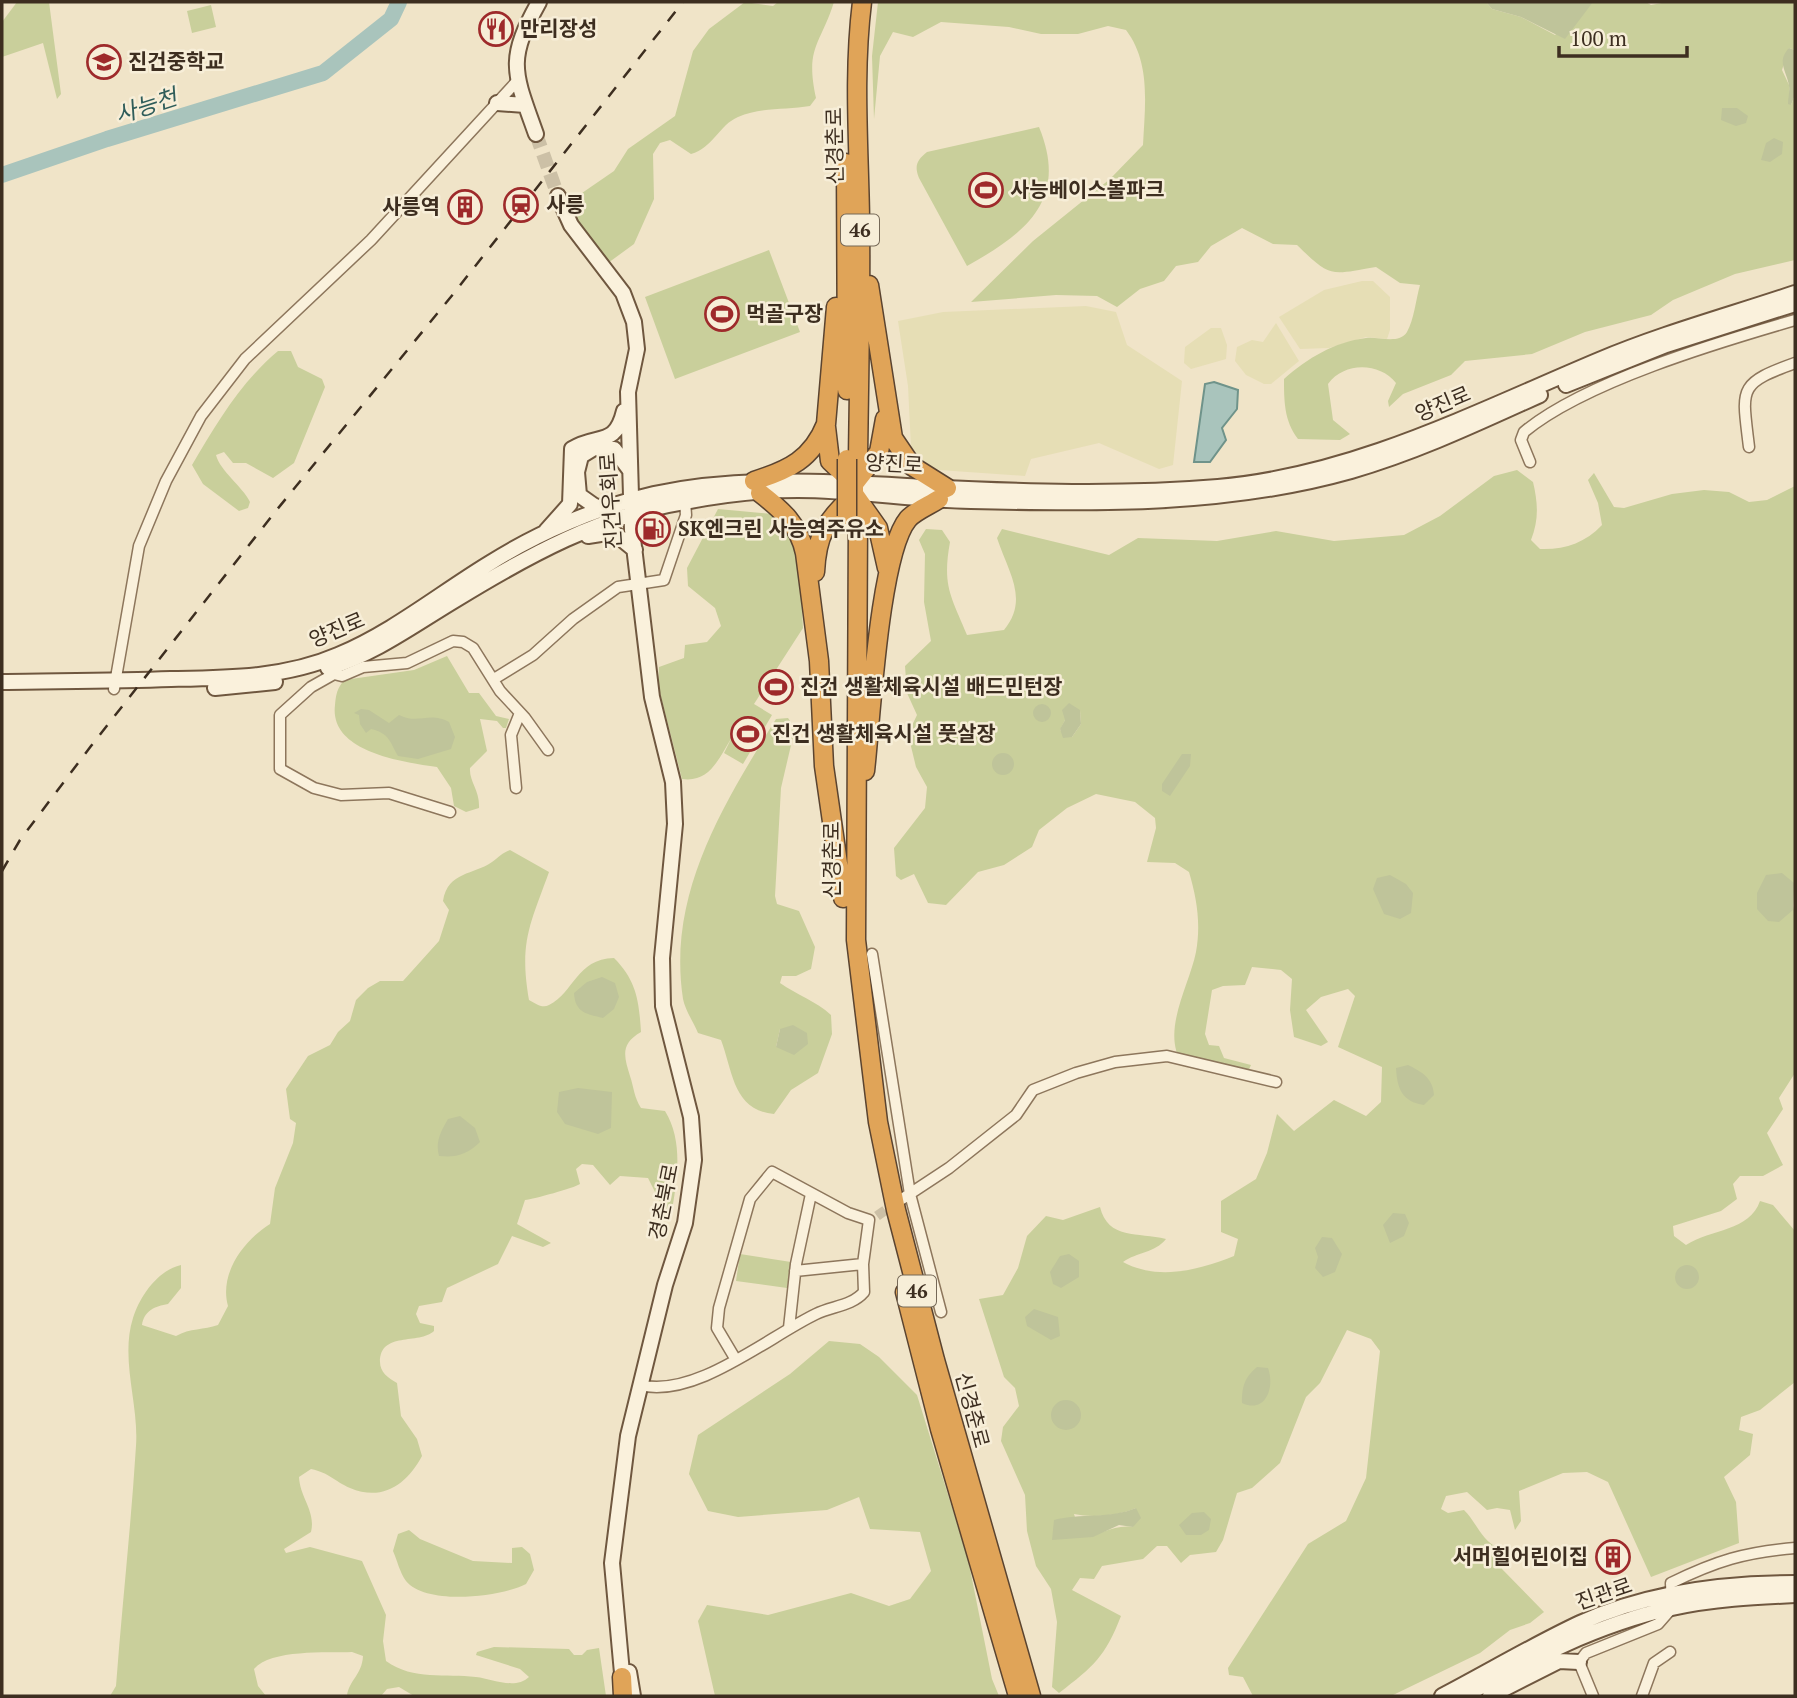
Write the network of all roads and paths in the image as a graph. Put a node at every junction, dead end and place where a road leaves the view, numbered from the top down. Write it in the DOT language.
graph roads {
  1 [pos="528,2"];
  2 [pos="539,2"];
  3 [pos="850,2"];
  4 [pos="862,2"];
  5 [pos="529,20"];
  6 [pos="519,79"];
  7 [pos="497,103"];
  8 [pos="525,105"];
  9 [pos="536,134"];
  10 [pos="558,196"];
  11 [pos="853,219"];
  12 [pos="1795,293"];
  13 [pos="1795,304"];
  14 [pos="1795,320"];
  15 [pos="1795,363"];
  16 [pos="628,392"];
  17 [pos="886,403"];
  18 [pos="826,424"];
  19 [pos="628,447"];
  20 [pos="1749,447"];
  21 [pos="1530,462"];
  22 [pos="629,471"];
  23 [pos="757,487"];
  24 [pos="854,489"];
  25 [pos="943,494"];
  26 [pos="656,501"];
  27 [pos="685,502"];
  28 [pos="613,506"];
  29 [pos="631,507"];
  30 [pos="852,517"];
  31 [pos="539,536"];
  32 [pos="559,541"];
  33 [pos="635,550"];
  34 [pos="888,575"];
  35 [pos="639,585"];
  36 [pos="815,617"];
  37 [pos="494,679"];
  38 [pos="2,681"];
  39 [pos="309,681"];
  40 [pos="115,685"];
  41 [pos="2,691"];
  42 [pos="520,713"];
  43 [pos="548,750"];
  44 [pos="516,788"];
  45 [pos="450,812"];
  46 [pos="675,824"];
  47 [pos="854,876"];
  48 [pos="843,898"];
  49 [pos="872,954"];
  50 [pos="1276,1082"];
  51 [pos="811,1194"];
  52 [pos="906,1196"];
  53 [pos="863,1264"];
  54 [pos="795,1272"];
  55 [pos="941,1312"];
  56 [pos="789,1328"];
  57 [pos="736,1360"];
  58 [pos="640,1385"];
  59 [pos="1795,1548"];
  60 [pos="1795,1583"];
  61 [pos="613,1584"];
  62 [pos="1795,1595"];
  63 [pos="1672,1602"];
  64 [pos="1670,1652"];
  65 [pos="1579,1662"];
  66 [pos="622,1677"];
  67 [pos="624,1696"];
  68 [pos="633,1696"];
  69 [pos="1018,1696"];
  70 [pos="1031,1696"];
  71 [pos="1442,1696"];
  72 [pos="1464,1696"];
  73 [pos="1490,1696"];
  74 [pos="1592,1696"];
  75 [pos="1642,1696"];
  1 -- 5 [label="main road"];
  2 -- 5 [label="main road"];
  3 -- 11 [label="highway, 신경춘로 / 46"];
  4 -- 11 [label="highway, 신경춘로 / 46"];
  5 -- 6 [label="main road"];
  6 -- 7 [label="street"];
  6 -- 8 [label="main road"];
  7 -- 8 [label="main road"];
  7 -- 40 [label="street"];
  8 -- 9 [label="main road"];
  10 -- 16 [label="main road, 진건우회로"];
  11 -- 17 [label="highway"];
  11 -- 18 [label="highway"];
  11 -- 30 [label="highway, 신경춘로 / 46, bridge"];
  12 -- 25 [label="main road, 양진로"];
  13 -- 25 [label="main road, 양진로"];
  14 -- 21 [label="street"];
  15 -- 20 [label="street"];
  16 -- 19 [label="main road, 진건우회로"];
  16 -- 31 [label="main road"];
  17 -- 24 [label="highway"];
  17 -- 25 [label="highway"];
  18 -- 23 [label="highway"];
  18 -- 24 [label="highway"];
  19 -- 22 [label="main road, 진건우회로"];
  19 -- 26 [label="main road"];
  22 -- 28 [label="main road"];
  22 -- 29 [label="main road, 진건우회로"];
  23 -- 24 [label="main road, 양진로"];
  23 -- 26 [label="main road, 양진로"];
  23 -- 27 [label="main road, 양진로"];
  23 -- 36 [label="highway"];
  24 -- 25 [label="main road, 양진로"];
  24 -- 34 [label="highway"];
  24 -- 36 [label="highway"];
  25 -- 34 [label="highway"];
  26 -- 27 [label="main road, 양진로"];
  26 -- 29 [label="main road, 양진로"];
  26 -- 33 [label="main road"];
  27 -- 35 [label="street"];
  28 -- 29 [label="main road, 양진로"];
  28 -- 31 [label="main road, 양진로"];
  29 -- 32 [label="main road, 양진로"];
  29 -- 33 [label="main road, 진건우회로"];
  30 -- 47 [label="highway, 신경춘로 / 46"];
  30 -- 48 [label="highway, 신경춘로 / 46"];
  31 -- 40 [label="main road, 양진로"];
  32 -- 33 [label="main road"];
  32 -- 39 [label="main road, 양진로"];
  33 -- 35 [label="main road, 진건우회로"];
  34 -- 47 [label="highway"];
  35 -- 37 [label="street"];
  35 -- 46 [label="main road, 진건우회로"];
  36 -- 48 [label="highway"];
  37 -- 39 [label="street"];
  37 -- 42 [label="street"];
  38 -- 40 [label="main road, 양진로"];
  39 -- 40 [label="main road, 양진로"];
  39 -- 45 [label="street"];
  40 -- 41 [label="main road, 양진로"];
  42 -- 43 [label="street"];
  42 -- 44 [label="street"];
  46 -- 58 [label="main road, 경춘북로"];
  47 -- 70 [label="highway, 신경춘로 / 46"];
  48 -- 69 [label="highway, 신경춘로 / 46"];
  49 -- 52 [label="street"];
  50 -- 52 [label="street"];
  51 -- 53 [label="street"];
  51 -- 54 [label="street"];
  51 -- 57 [label="street"];
  52 -- 55 [label="street"];
  53 -- 54 [label="street"];
  53 -- 56 [label="street"];
  54 -- 56 [label="street"];
  56 -- 57 [label="street"];
  57 -- 58 [label="street"];
  58 -- 61 [label="main road, 경춘북로"];
  59 -- 63 [label="street"];
  60 -- 63 [label="main road, 진관로"];
  61 -- 66 [label="main road, 경춘북로"];
  61 -- 68 [label="main road, 경춘북로"];
  62 -- 63 [label="main road, 진관로"];
  63 -- 65 [label="street"];
  63 -- 71 [label="main road, 진관로"];
  63 -- 72 [label="main road, 진관로"];
  64 -- 75 [label="street"];
  65 -- 73 [label="main road"];
  65 -- 74 [label="street"];
  66 -- 67 [label="highway"];
}
